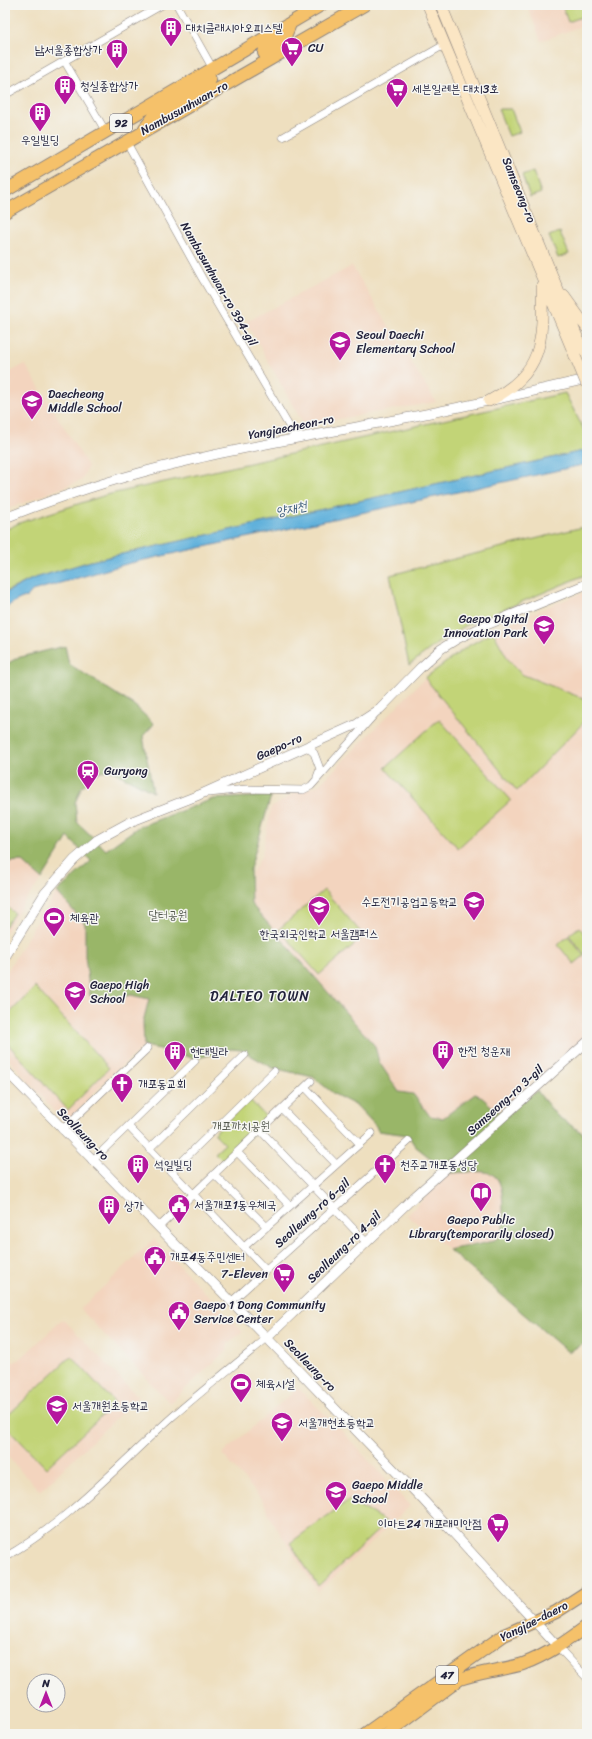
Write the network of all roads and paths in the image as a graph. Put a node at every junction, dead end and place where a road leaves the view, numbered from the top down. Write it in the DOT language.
graph roads {
  1 [pos="162,5"];
  2 [pos="177,5"];
  3 [pos="321,5"];
  4 [pos="364,5"];
  5 [pos="428,5"];
  6 [pos="441,5"];
  7 [pos="290,24"];
  8 [pos="444,45"];
  9 [pos="272,58"];
  10 [pos="65,62"];
  11 [pos="209,72"];
  12 [pos="5,95"];
  13 [pos="143,131"];
  14 [pos="106,132"];
  15 [pos="283,137"];
  16 [pos="126,141"];
  17 [pos="5,191"];
  18 [pos="5,212"];
  19 [pos="547,277"];
  20 [pos="587,328"];
  21 [pos="582,358"];
  22 [pos="587,379"];
  23 [pos="587,386"];
  24 [pos="489,401"];
  25 [pos="296,438"];
  26 [pos="5,518"];
  27 [pos="587,584"];
  28 [pos="380,709"];
  29 [pos="307,747"];
  30 [pos="316,781"];
  31 [pos="199,795"];
  32 [pos="5,957"];
  33 [pos="587,1042"];
  34 [pos="148,1048"];
  35 [pos="245,1055"];
  36 [pos="195,1061"];
  37 [pos="5,1070"];
  38 [pos="274,1071"];
  39 [pos="311,1081"];
  40 [pos="305,1087"];
  41 [pos="282,1109"];
  42 [pos="128,1126"];
  43 [pos="62,1130"];
  44 [pos="260,1130"];
  45 [pos="372,1133"];
  46 [pos="409,1141"];
  47 [pos="360,1144"];
  48 [pos="150,1149"];
  49 [pos="237,1152"];
  50 [pos="92,1161"];
  51 [pos="336,1164"];
  52 [pos="171,1172"];
  53 [pos="214,1174"];
  54 [pos="439,1175"];
  55 [pos="313,1186"];
  56 [pos="193,1194"];
  57 [pos="290,1206"];
  58 [pos="334,1208"];
  59 [pos="159,1227"];
  60 [pos="267,1227"];
  61 [pos="366,1242"];
  62 [pos="244,1247"];
  63 [pos="266,1270"];
  64 [pos="231,1302"];
  65 [pos="267,1338"];
  66 [pos="5,1557"];
  67 [pos="587,1592"];
  68 [pos="533,1621"];
  69 [pos="587,1626"];
  70 [pos="558,1647"];
  71 [pos="587,1678"];
  72 [pos="365,1734"];
  73 [pos="386,1734"];
  1 -- 10 [label="street"];
  2 -- 11 [label="street"];
  3 -- 7 [label="main road, Nambusunhwan-ro / 92"];
  4 -- 9 [label="main road, Nambusunhwan-ro / 92"];
  5 -- 8 [label="main road, Samseong-ro"];
  6 -- 19 [label="main road, Samseong-ro"];
  7 -- 9 [label="main road"];
  7 -- 11 [label="main road, Nambusunhwan-ro / 92"];
  8 -- 15 [label="street"];
  8 -- 19 [label="main road, Samseong-ro"];
  9 -- 13 [label="main road, Nambusunhwan-ro / 92"];
  10 -- 12 [label="street"];
  10 -- 14 [label="street"];
  11 -- 13 [label="main road"];
  11 -- 14 [label="main road, Nambusunhwan-ro / 92"];
  13 -- 16 [label="main road, Nambusunhwan-ro / 92"];
  14 -- 17 [label="main road, Nambusunhwan-ro / 92"];
  16 -- 18 [label="main road, Nambusunhwan-ro / 92"];
  16 -- 25 [label="street, Nambusunhwan-ro 394-gil"];
  19 -- 20 [label="main road"];
  19 -- 21 [label="main road, Samseong-ro"];
  19 -- 24 [label="main road"];
  21 -- 23 [label="main road, Samseong-ro, bridge"];
  22 -- 24 [label="street, Yangjaecheon-ro"];
  24 -- 25 [label="street, Yangjaecheon-ro"];
  25 -- 26 [label="street, Yangjaecheon-ro"];
  27 -- 28 [label="street, Gaepo-ro"];
  28 -- 29 [label="street, Gaepo-ro"];
  28 -- 30 [label="street"];
  29 -- 30 [label="street"];
  29 -- 31 [label="street, Gaepo-ro"];
  30 -- 31 [label="street"];
  31 -- 32 [label="street, Gaepo-ro"];
  33 -- 54 [label="street, Samseong-ro 3-gil"];
  34 -- 43 [label="street"];
  35 -- 48 [label="street"];
  36 -- 42 [label="street"];
  37 -- 43 [label="street, Seolleung-ro"];
  38 -- 52 [label="street"];
  39 -- 40 [label="street"];
  40 -- 41 [label="street"];
  40 -- 47 [label="street"];
  41 -- 44 [label="street"];
  41 -- 51 [label="street"];
  42 -- 48 [label="street"];
  42 -- 50 [label="street"];
  43 -- 50 [label="street, Seolleung-ro"];
  44 -- 49 [label="street"];
  44 -- 55 [label="street"];
  45 -- 47 [label="street"];
  46 -- 58 [label="street, Seolleung-ro 6-gil"];
  47 -- 51 [label="street"];
  48 -- 52 [label="street"];
  49 -- 53 [label="street"];
  49 -- 57 [label="street"];
  50 -- 59 [label="street, Seolleung-ro"];
  51 -- 55 [label="street"];
  52 -- 56 [label="street"];
  53 -- 56 [label="street"];
  53 -- 60 [label="street"];
  54 -- 61 [label="street, Seolleung-ro 4-gil"];
  55 -- 57 [label="street"];
  55 -- 58 [label="street"];
  56 -- 59 [label="street"];
  56 -- 62 [label="street"];
  57 -- 60 [label="street"];
  58 -- 61 [label="street"];
  58 -- 63 [label="street, Seolleung-ro 6-gil"];
  59 -- 64 [label="street, Seolleung-ro"];
  60 -- 62 [label="street"];
  61 -- 65 [label="street, Seolleung-ro 4-gil"];
  62 -- 63 [label="street"];
  63 -- 64 [label="street, Seolleung-ro 6-gil"];
  64 -- 65 [label="street, Seolleung-ro"];
  65 -- 66 [label="street"];
  65 -- 68 [label="street, Seolleung-ro"];
  67 -- 68 [label="main road, Yangjae-daero / 47"];
  68 -- 70 [label="street, Seolleung-ro"];
  68 -- 72 [label="main road, Yangjae-daero / 47"];
  69 -- 70 [label="main road, 47"];
  70 -- 71 [label="street"];
  70 -- 73 [label="main road, 47"];
}
